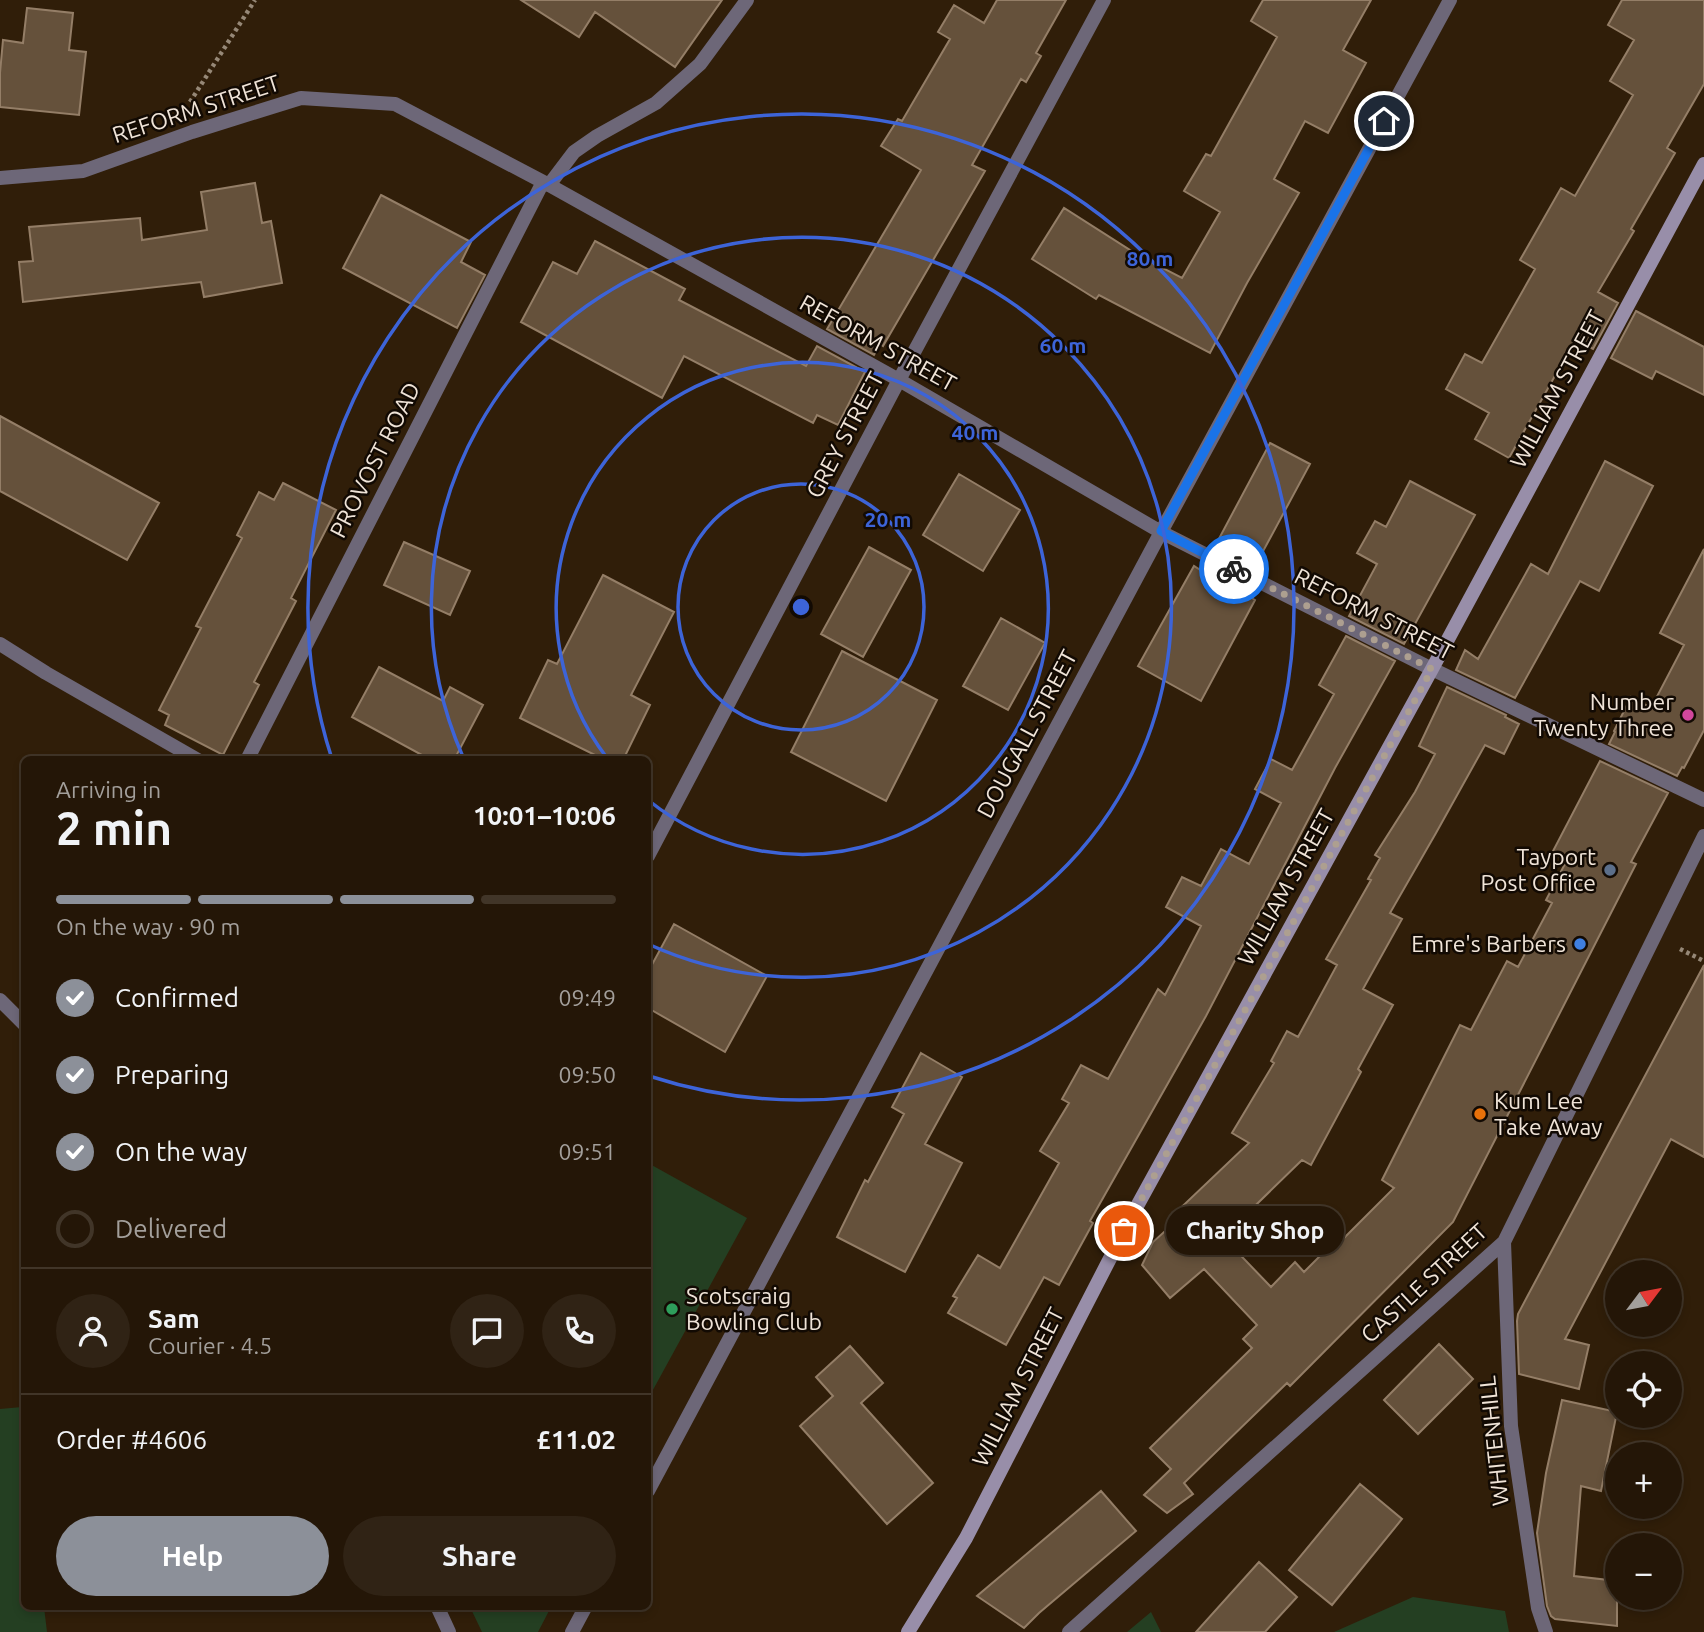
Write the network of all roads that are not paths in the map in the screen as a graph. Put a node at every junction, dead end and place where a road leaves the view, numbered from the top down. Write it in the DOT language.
graph roads {
  1 [pos="747,0"];
  2 [pos="1104,0"];
  3 [pos="1450,0"];
  4 [pos="1704,164"];
  5 [pos="0,178"];
  6 [pos="546,184"];
  7 [pos="899,380"];
  8 [pos="1161,531"];
  9 [pos="0,644"];
  10 [pos="1432,669"];
  11 [pos="191,756"];
  12 [pos="249,756"];
  13 [pos="1704,800"];
  14 [pos="1704,836"];
  15 [pos="651,850"];
  16 [pos="0,1000"];
  17 [pos="21,1021"];
  18 [pos="1504,1242"];
  19 [pos="651,1485"];
  20 [pos="439,1610"];
  21 [pos="584,1610"];
  22 [pos="449,1632"];
  23 [pos="572,1632"];
  24 [pos="908,1632"];
  25 [pos="1069,1632"];
  26 [pos="1546,1632"];
  1 -- 6 [label="street, PROVOST ROAD"];
  2 -- 7 [label="street, GREY STREET"];
  3 -- 8 [label="street, DOUGALL STREET"];
  4 -- 10 [label="main road, WILLIAM STREET"];
  5 -- 6 [label="street, REFORM STREET"];
  6 -- 7 [label="street, REFORM STREET"];
  6 -- 12 [label="street, PROVOST ROAD"];
  7 -- 8 [label="street, REFORM STREET"];
  7 -- 15 [label="street, GREY STREET"];
  8 -- 10 [label="street, REFORM STREET"];
  8 -- 19 [label="street, DOUGALL STREET"];
  9 -- 11 [label="street"];
  10 -- 13 [label="street, REFORM STREET"];
  10 -- 24 [label="main road, WILLIAM STREET"];
  14 -- 18 [label="street, CASTLE STREET"];
  16 -- 17 [label="street"];
  18 -- 25 [label="street, CASTLE STREET"];
  18 -- 26 [label="street, WHITENHILL"];
  20 -- 22 [label="street"];
  21 -- 23 [label="street"];
}
